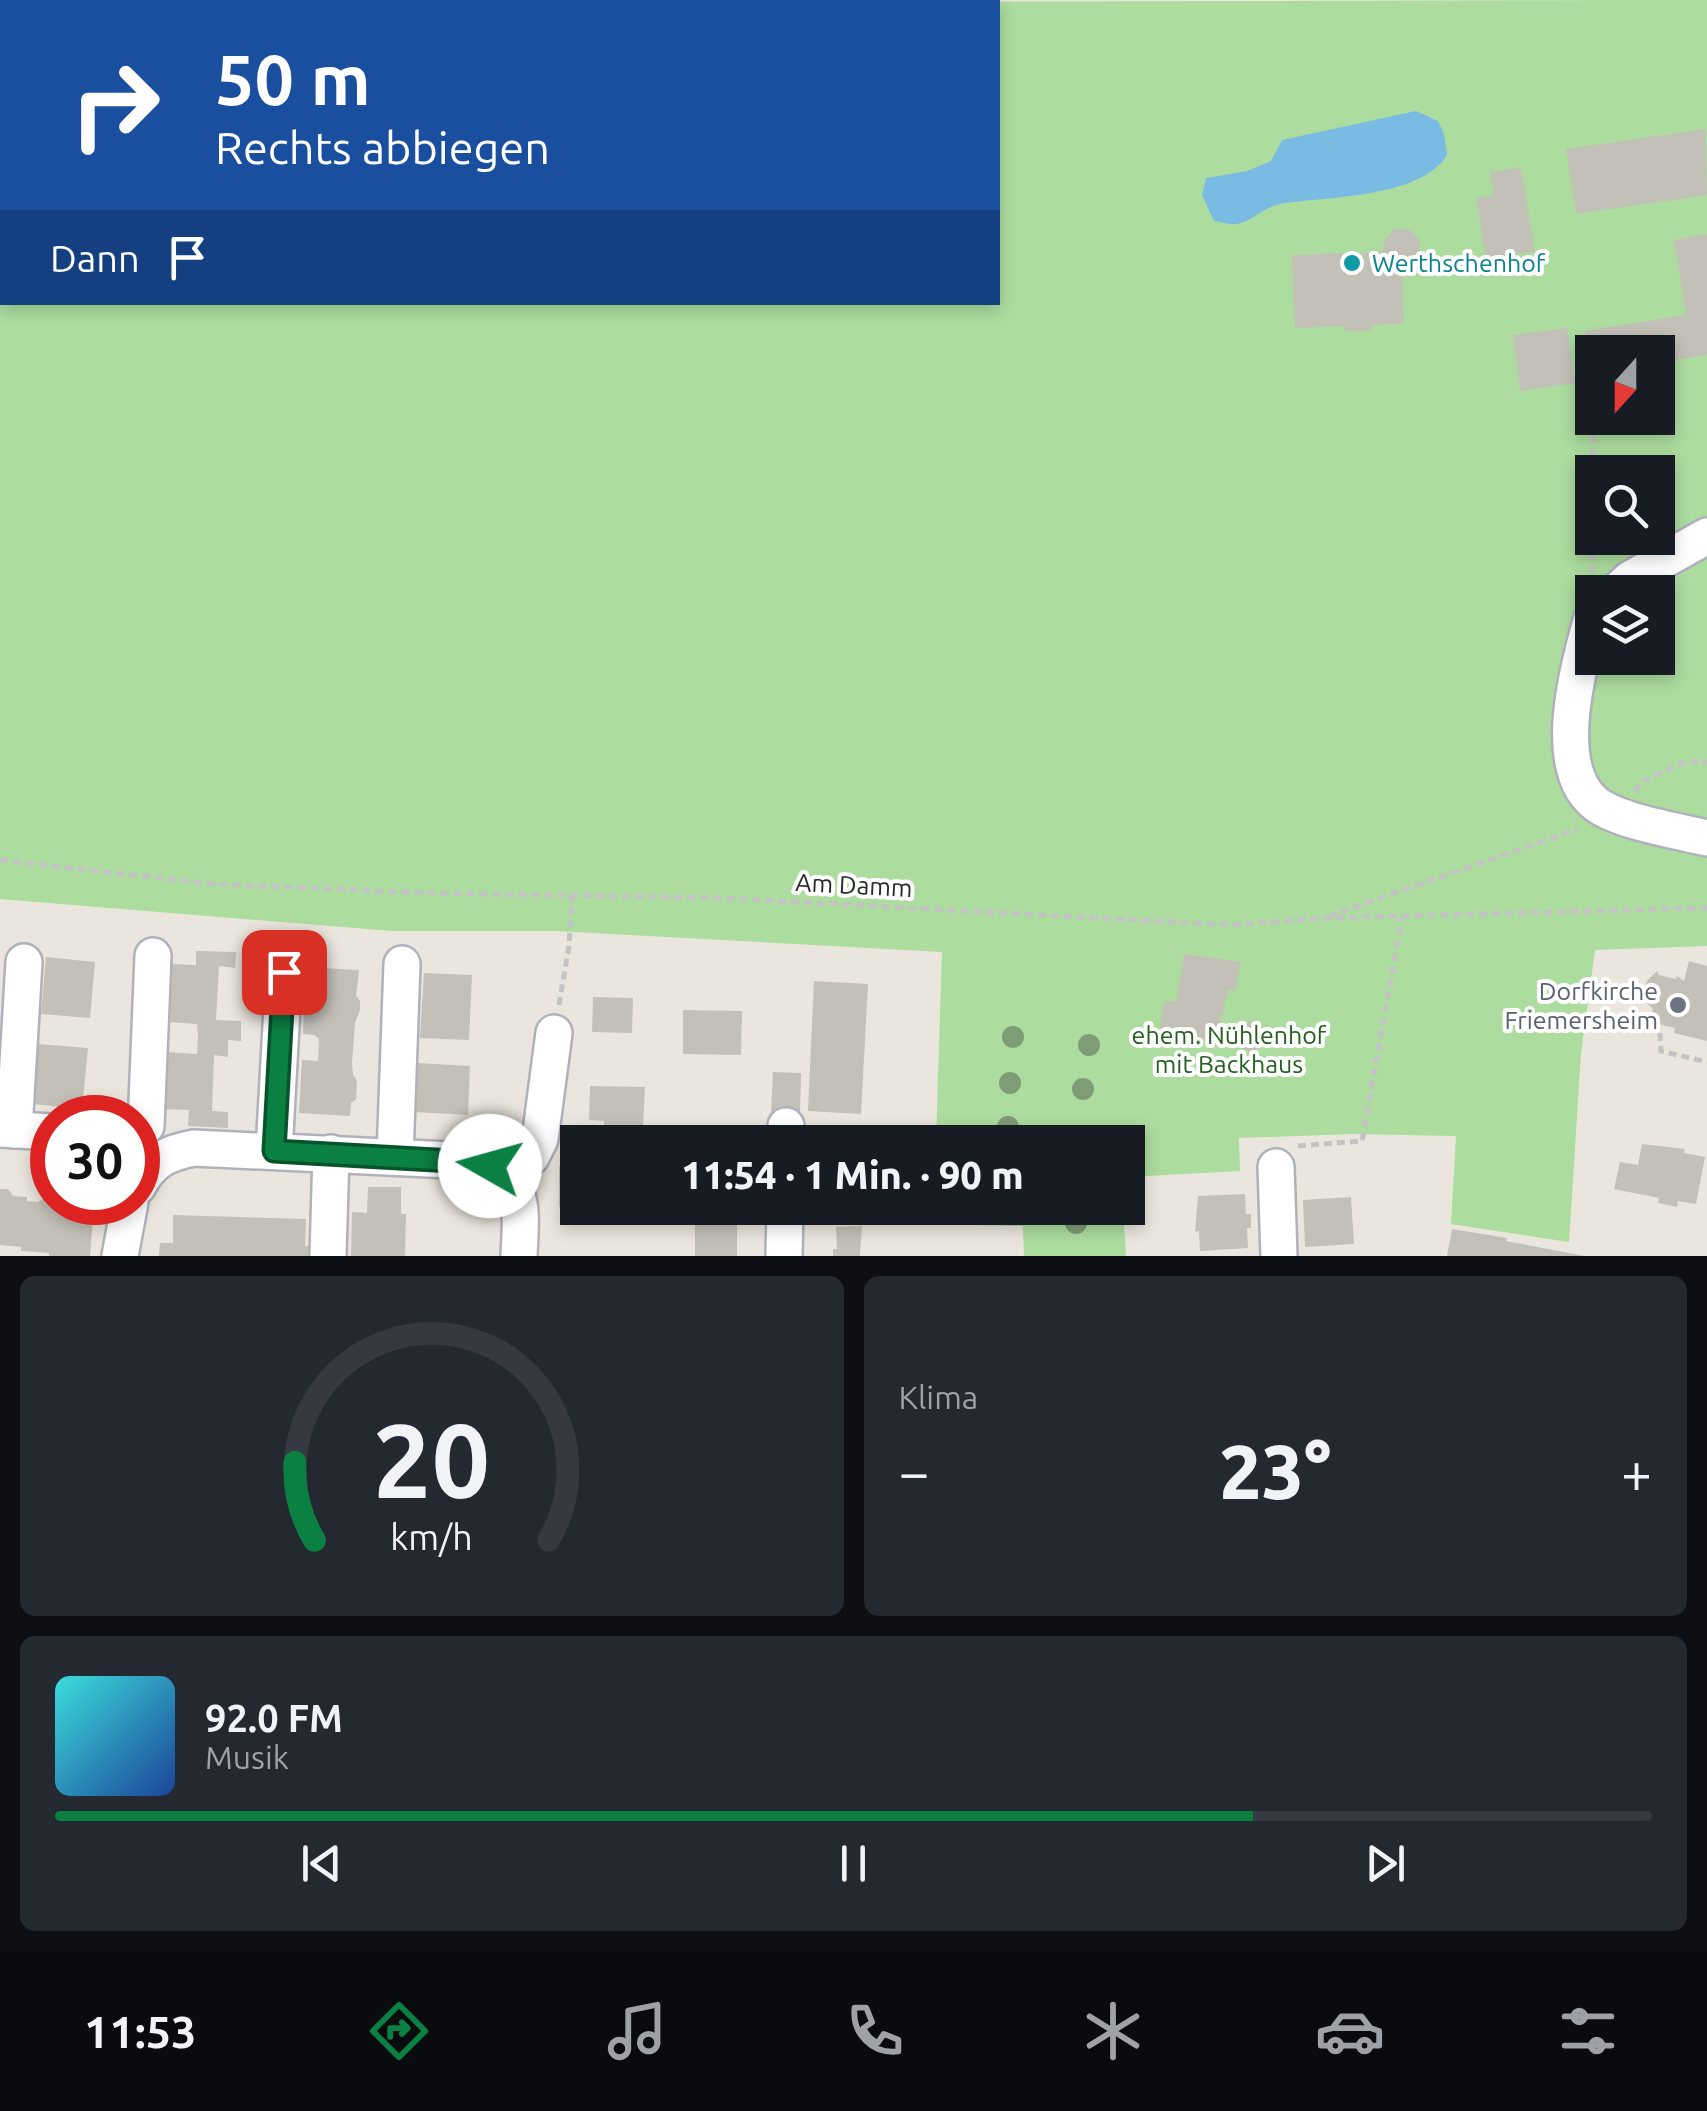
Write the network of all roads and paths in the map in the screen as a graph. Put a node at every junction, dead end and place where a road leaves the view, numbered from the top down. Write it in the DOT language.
graph roads {
  1 [pos="1594,435"];
  2 [pos="1707,536"];
  3 [pos="1603,575"];
  4 [pos="1637,575"];
  5 [pos="1576,675"];
  6 [pos="1707,762"];
  7 [pos="1615,813"];
  8 [pos="1707,838"];
  9 [pos="0,860"];
  10 [pos="572,894"];
  11 [pos="1707,908"];
  12 [pos="1402,917"];
  13 [pos="1323,918"];
  14 [pos="153,956"];
  15 [pos="24,962"];
  16 [pos="402,964"];
  17 [pos="284,972"];
  18 [pos="554,1033"];
  19 [pos="1660,1033"];
  20 [pos="1707,1062"];
  21 [pos="147,1095"];
  22 [pos="7,1129"];
  23 [pos="274,1151"];
  24 [pos="331,1154"];
  25 [pos="395,1156"];
  26 [pos="160,1157"];
  27 [pos="1276,1167"];
  28 [pos="505,1174"];
  29 [pos="126,1225"];
  30 [pos="784,1225"];
  31 [pos="120,1256"];
  32 [pos="328,1256"];
  33 [pos="519,1256"];
  34 [pos="784,1256"];
  35 [pos="1278,1256"];
  1 -- 3 [label="path"];
  2 -- 4 [label="street"];
  5 -- 7 [label="street"];
  6 -- 7 [label="path"];
  7 -- 8 [label="street"];
  7 -- 13 [label="path"];
  9 -- 10 [label="path, Am Damm"];
  10 -- 13 [label="path, Am Damm"];
  10 -- 18 [label="path"];
  11 -- 12 [label="path, Am Damm"];
  12 -- 13 [label="path, Am Damm"];
  12 -- 27 [label="path"];
  14 -- 21 [label="street"];
  15 -- 22 [label="street"];
  16 -- 25 [label="street"];
  17 -- 23 [label="street"];
  18 -- 28 [label="street"];
  19 -- 20 [label="path"];
  23 -- 24 [label="street"];
  23 -- 26 [label="street"];
  24 -- 25 [label="street"];
  24 -- 32 [label="street"];
  25 -- 28 [label="street"];
  27 -- 35 [label="street"];
  28 -- 33 [label="street"];
  29 -- 31 [label="street"];
  30 -- 34 [label="street"];
}
